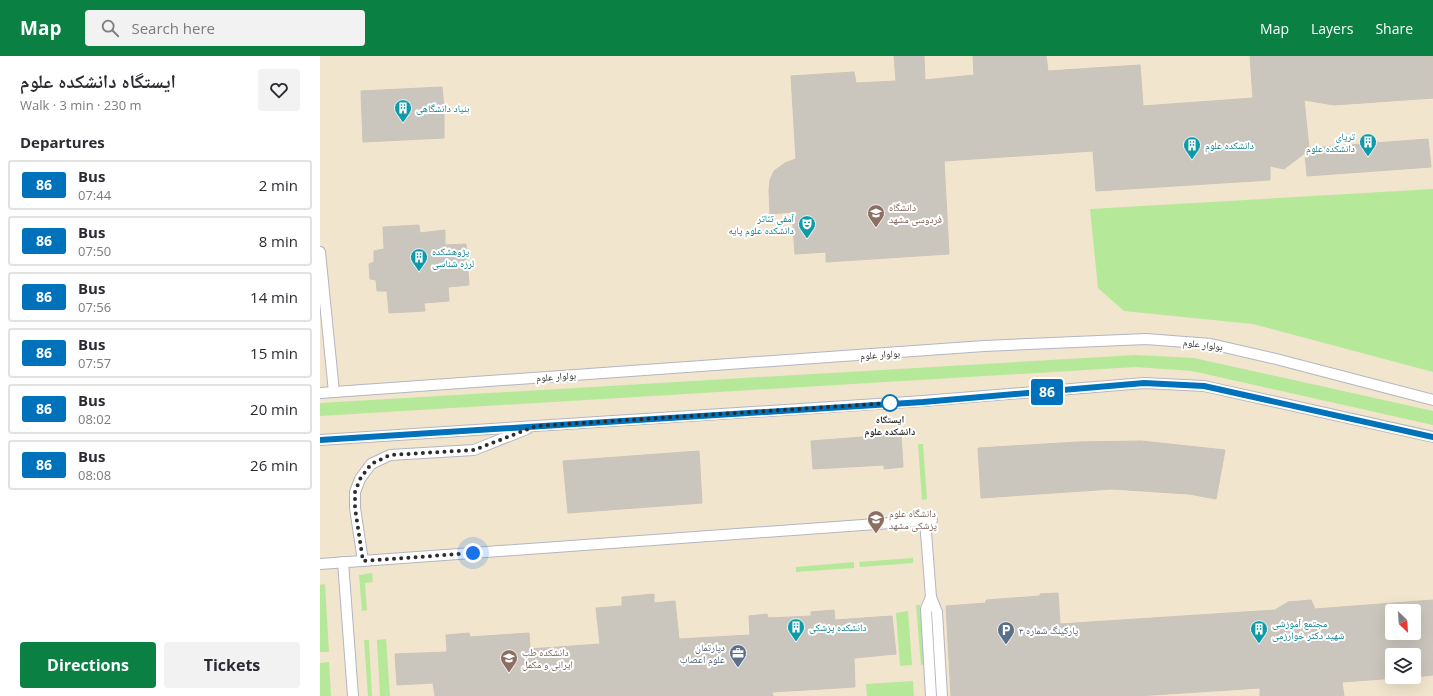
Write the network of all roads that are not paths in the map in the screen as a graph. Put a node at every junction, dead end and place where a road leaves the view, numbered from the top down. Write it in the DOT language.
graph roads {
  1 [pos="320,252"];
  2 [pos="334,392"];
  3 [pos="320,393"];
  4 [pos="1433,400"];
  5 [pos="536,426"];
  6 [pos="1433,437"];
  7 [pos="320,440"];
  8 [pos="320,561"];
  9 [pos="363,561"];
  10 [pos="343,562"];
  11 [pos="931,597"];
  12 [pos="353,696"];
  13 [pos="931,696"];
  14 [pos="942,696"];
  1 -- 2 [label="lane"];
  2 -- 3 [label="lane, بولوار علوم"];
  2 -- 4 [label="lane, بولوار علوم"];
  5 -- 6 [label="lane"];
  5 -- 7 [label="lane"];
  5 -- 9 [label="lane"];
  8 -- 10 [label="lane"];
  9 -- 10 [label="lane"];
  9 -- 11 [label="lane"];
  10 -- 12 [label="lane"];
  11 -- 13 [label="lane"];
  11 -- 14 [label="lane"];
}
